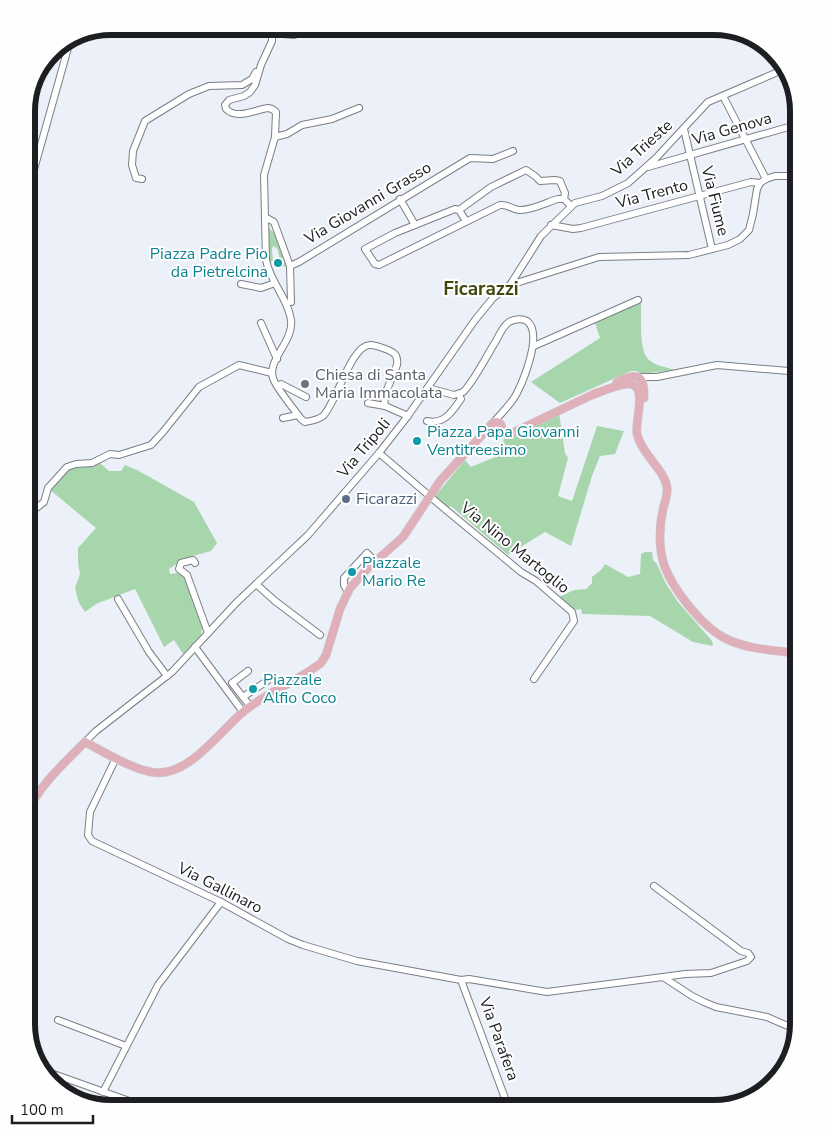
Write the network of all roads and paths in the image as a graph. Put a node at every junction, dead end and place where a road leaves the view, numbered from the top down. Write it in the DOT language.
graph roads {
  1 [pos="272,35"];
  2 [pos="68,49"];
  3 [pos="259,70"];
  4 [pos="779,72"];
  5 [pos="723,96"];
  6 [pos="359,108"];
  7 [pos="790,127"];
  8 [pos="684,129"];
  9 [pos="275,137"];
  10 [pos="746,139"];
  11 [pos="513,151"];
  12 [pos="690,156"];
  13 [pos="35,166"];
  14 [pos="644,168"];
  15 [pos="790,175"];
  16 [pos="142,179"];
  17 [pos="763,181"];
  18 [pos="699,196"];
  19 [pos="400,199"];
  20 [pos="564,199"];
  21 [pos="571,206"];
  22 [pos="459,210"];
  23 [pos="265,217"];
  24 [pos="466,221"];
  25 [pos="415,225"];
  26 [pos="551,225"];
  27 [pos="712,249"];
  28 [pos="290,266"];
  29 [pos="275,283"];
  30 [pos="241,284"];
  31 [pos="510,286"];
  32 [pos="638,300"];
  33 [pos="290,302"];
  34 [pos="261,323"];
  35 [pos="534,346"];
  36 [pos="277,359"];
  37 [pos="790,371"];
  38 [pos="272,373"];
  39 [pos="641,380"];
  40 [pos="278,386"];
  41 [pos="428,388"];
  42 [pos="602,391"];
  43 [pos="459,394"];
  44 [pos="592,395"];
  45 [pos="306,397"];
  46 [pos="368,403"];
  47 [pos="385,406"];
  48 [pos="298,415"];
  49 [pos="408,416"];
  50 [pos="283,418"];
  51 [pos="637,419"];
  52 [pos="427,421"];
  53 [pos="495,429"];
  54 [pos="379,453"];
  55 [pos="430,496"];
  56 [pos="35,510"];
  57 [pos="195,563"];
  58 [pos="256,584"];
  59 [pos="118,599"];
  60 [pos="208,633"];
  61 [pos="320,635"];
  62 [pos="195,647"];
  63 [pos="790,652"];
  64 [pos="248,671"];
  65 [pos="167,676"];
  66 [pos="534,679"];
  67 [pos="267,681"];
  68 [pos="243,697"];
  69 [pos="250,706"];
  70 [pos="243,712"];
  71 [pos="85,742"];
  72 [pos="116,758"];
  73 [pos="35,800"];
  74 [pos="654,886"];
  75 [pos="221,902"];
  76 [pos="663,977"];
  77 [pos="461,980"];
  78 [pos="58,1020"];
  79 [pos="790,1027"];
  80 [pos="126,1046"];
  81 [pos="54,1074"];
  82 [pos="103,1092"];
  83 [pos="126,1100"];
  84 [pos="506,1100"];
  1 -- 3 [label="street"];
  2 -- 13 [label="street"];
  3 -- 9 [label="street"];
  3 -- 16 [label="street"];
  4 -- 5 [label="street, Via Trieste"];
  5 -- 8 [label="street, Via Trieste"];
  5 -- 10 [label="street"];
  6 -- 9 [label="street"];
  7 -- 10 [label="street, Via Genova"];
  8 -- 12 [label="street, Via Fiume"];
  8 -- 14 [label="street, Via Trieste"];
  9 -- 23 [label="street"];
  10 -- 12 [label="street, Via Genova"];
  10 -- 17 [label="street"];
  11 -- 19 [label="street, Via Giovanni Grasso"];
  12 -- 14 [label="street, Via Genova"];
  12 -- 18 [label="street, Via Fiume"];
  14 -- 21 [label="street, Via Trieste"];
  15 -- 17 [label="street"];
  17 -- 18 [label="street, Via Trento"];
  17 -- 27 [label="street, Via Tripoli"];
  18 -- 26 [label="street, Via Trento"];
  18 -- 27 [label="street, Via Fiume"];
  19 -- 25 [label="street"];
  19 -- 28 [label="street, Via Giovanni Grasso"];
  20 -- 21 [label="street"];
  20 -- 22 [label="street"];
  20 -- 24 [label="street"];
  21 -- 26 [label="street, Via Trieste"];
  22 -- 24 [label="street"];
  22 -- 25 [label="street"];
  23 -- 28 [label="street, Via Giovanni Grasso"];
  23 -- 29 [label="street"];
  24 -- 25 [label="street"];
  26 -- 31 [label="street, Via Trieste"];
  27 -- 31 [label="street, Via Tripoli"];
  28 -- 33 [label="street"];
  29 -- 30 [label="street"];
  29 -- 36 [label="street"];
  31 -- 41 [label="street, Via Tripoli"];
  32 -- 35 [label="street"];
  34 -- 36 [label="street"];
  35 -- 43 [label="street"];
  35 -- 53 [label="street"];
  36 -- 38 [label="street"];
  37 -- 39 [label="street"];
  38 -- 40 [label="street"];
  38 -- 56 [label="street"];
  39 -- 42 [label="street"];
  39 -- 44 [label="main road"];
  39 -- 51 [label="main road"];
  40 -- 45 [label="street"];
  40 -- 48 [label="street"];
  41 -- 43 [label="street"];
  41 -- 49 [label="street, Via Tripoli"];
  42 -- 44 [label="main road"];
  42 -- 51 [label="main road"];
  43 -- 52 [label="street"];
  44 -- 53 [label="main road"];
  46 -- 47 [label="street"];
  47 -- 48 [label="street"];
  47 -- 49 [label="street"];
  48 -- 50 [label="street"];
  49 -- 54 [label="street, Via Tripoli"];
  51 -- 63 [label="main road"];
  53 -- 55 [label="main road"];
  54 -- 55 [label="street, Via Nino Martoglio"];
  54 -- 58 [label="street, Via Tripoli"];
  55 -- 66 [label="street, Via Nino Martoglio"];
  55 -- 69 [label="main road"];
  57 -- 60 [label="street"];
  58 -- 60 [label="street, Via Tripoli"];
  58 -- 61 [label="street"];
  59 -- 65 [label="street"];
  60 -- 62 [label="street, Via Tripoli"];
  62 -- 65 [label="street, Via Tripoli"];
  62 -- 70 [label="street"];
  64 -- 68 [label="street"];
  65 -- 71 [label="street, Via Tripoli"];
  67 -- 68 [label="street"];
  68 -- 69 [label="street"];
  69 -- 70 [label="main road"];
  70 -- 72 [label="main road"];
  71 -- 72 [label="main road"];
  71 -- 73 [label="main road, Via Tripoli"];
  72 -- 75 [label="street, Via Gallinaro"];
  74 -- 76 [label="street, Via Gallinaro"];
  75 -- 77 [label="street, Via Gallinaro"];
  75 -- 80 [label="street"];
  76 -- 77 [label="street, Via Gallinaro"];
  76 -- 79 [label="street"];
  77 -- 84 [label="street, Via Parafera"];
  78 -- 80 [label="street"];
  80 -- 82 [label="street"];
  81 -- 82 [label="street"];
  82 -- 83 [label="street"];
}
